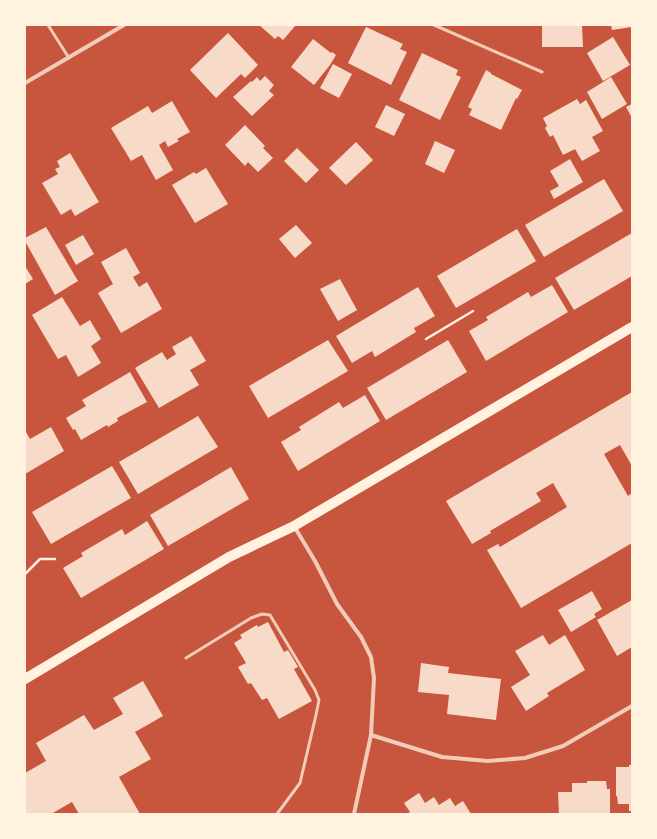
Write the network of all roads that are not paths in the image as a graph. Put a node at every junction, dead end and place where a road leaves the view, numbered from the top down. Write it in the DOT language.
graph roads {
  1 [pos="48,25"];
  2 [pos="124,25"];
  3 [pos="434,25"];
  4 [pos="68,58"];
  5 [pos="542,72"];
  6 [pos="25,83"];
  7 [pos="632,327"];
  8 [pos="294,526"];
  9 [pos="186,658"];
  10 [pos="25,679"];
  11 [pos="632,706"];
  12 [pos="371,735"];
  13 [pos="277,814"];
  14 [pos="354,814"];
  1 -- 4 [label="lane"];
  2 -- 4 [label="street"];
  3 -- 5 [label="lane"];
  4 -- 6 [label="street"];
  7 -- 8 [label="main road"];
  8 -- 10 [label="main road"];
  8 -- 12 [label="street"];
  9 -- 13 [label="lane"];
  11 -- 12 [label="street"];
  12 -- 14 [label="street"];
}
